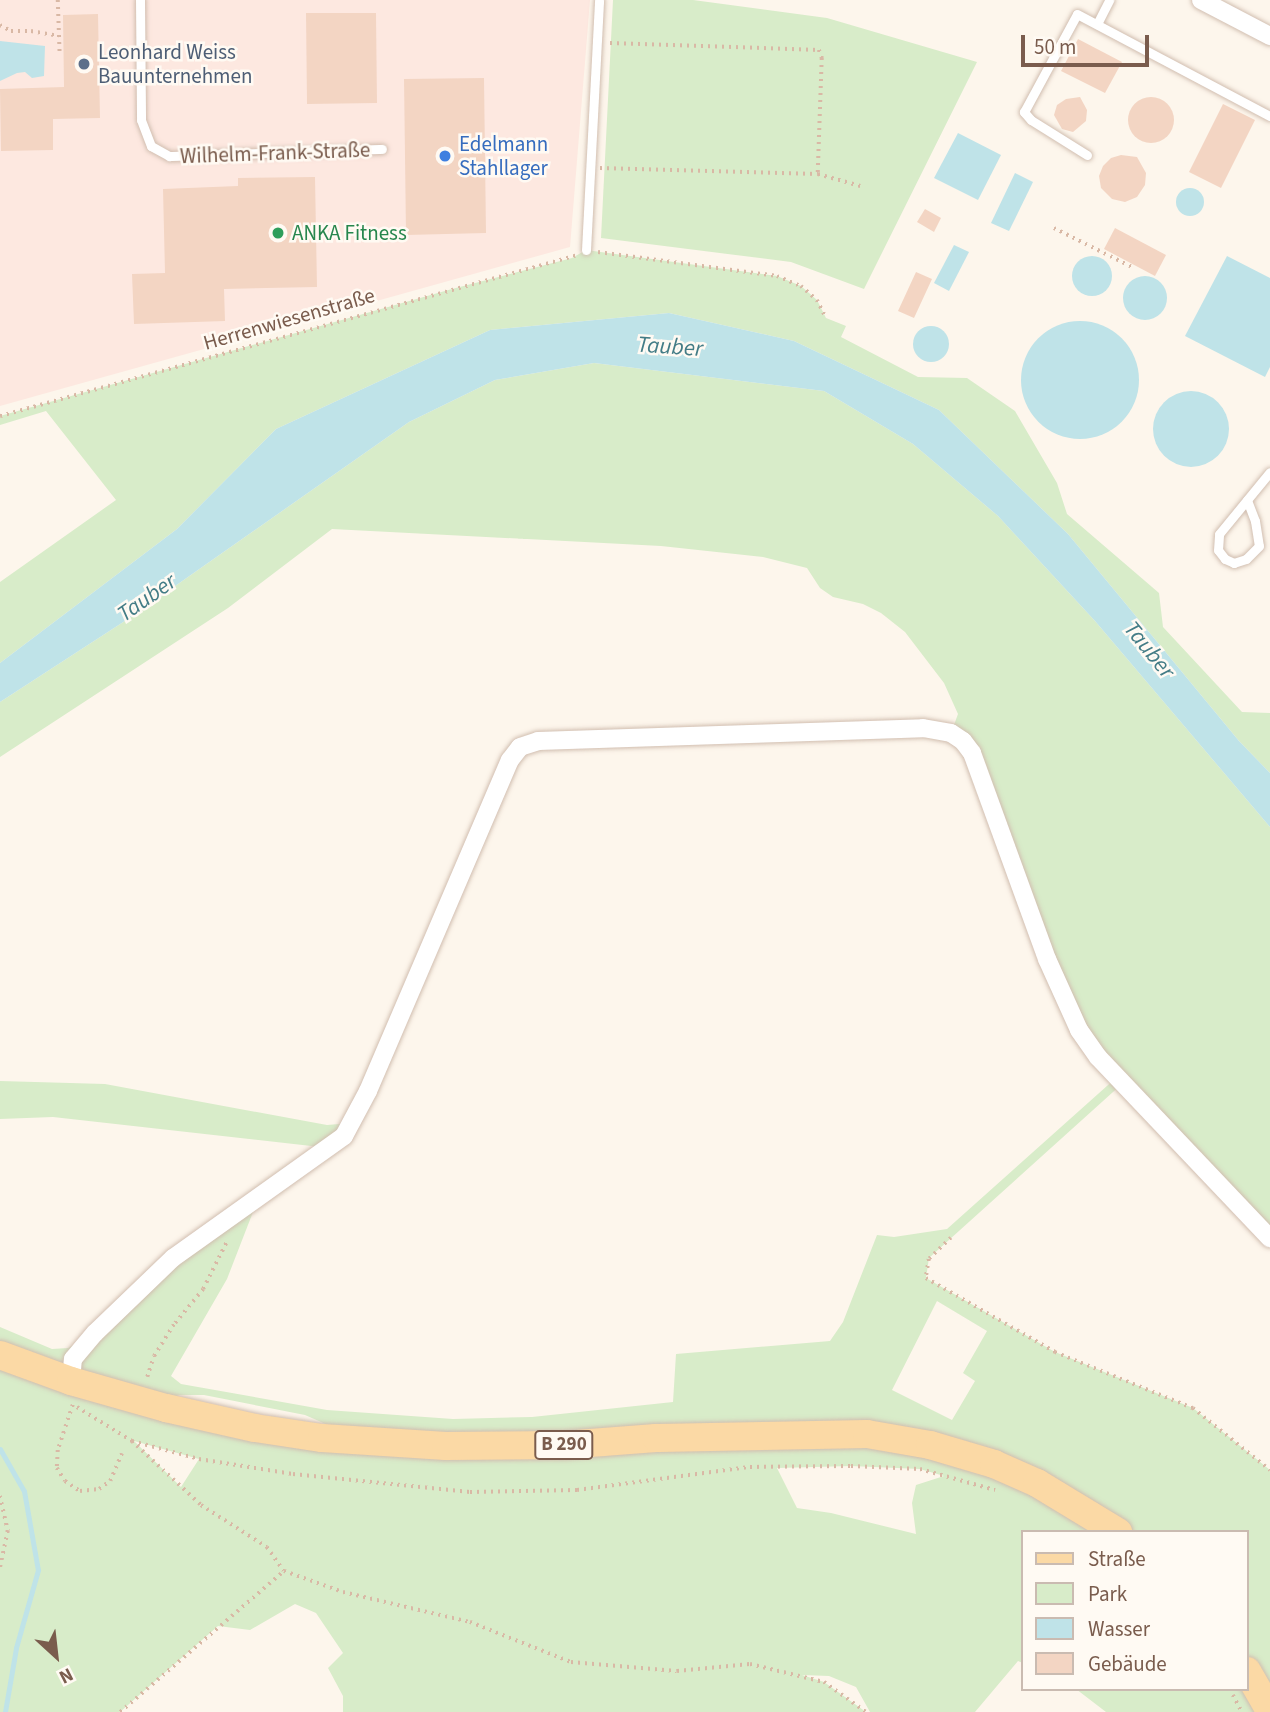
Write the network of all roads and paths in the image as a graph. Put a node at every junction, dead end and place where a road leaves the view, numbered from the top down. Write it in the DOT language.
graph roads {
  1 [pos="58,0"];
  2 [pos="140,0"];
  3 [pos="599,0"];
  4 [pos="1109,0"];
  5 [pos="1201,0"];
  6 [pos="1097,24"];
  7 [pos="0,25"];
  8 [pos="59,36"];
  9 [pos="1270,36"];
  10 [pos="597,42"];
  11 [pos="60,56"];
  12 [pos="1270,116"];
  13 [pos="382,149"];
  14 [pos="1087,155"];
  15 [pos="591,168"];
  16 [pos="818,174"];
  17 [pos="860,186"];
  18 [pos="1054,228"];
  19 [pos="586,250"];
  20 [pos="1133,268"];
  21 [pos="826,318"];
  22 [pos="0,416"];
  23 [pos="1270,472"];
  24 [pos="1247,500"];
  25 [pos="244,1209"];
  26 [pos="951,1238"];
  27 [pos="1270,1238"];
  28 [pos="0,1355"];
  29 [pos="147,1377"];
  30 [pos="72,1393"];
  31 [pos="132,1441"];
  32 [pos="122,1453"];
  33 [pos="1270,1470"];
  34 [pos="1006,1493"];
  35 [pos="0,1496"];
  36 [pos="1115,1530"];
  37 [pos="0,1570"];
  38 [pos="284,1571"];
  39 [pos="1249,1674"];
  40 [pos="1231,1691"];
  41 [pos="1270,1711"];
  42 [pos="120,1712"];
  43 [pos="866,1712"];
  44 [pos="1242,1712"];
  1 -- 8 [label="path"];
  2 -- 13 [label="lane, Wilhelm-Frank-Straße"];
  3 -- 10 [label="lane"];
  4 -- 6 [label="lane"];
  5 -- 9 [label="street"];
  6 -- 12 [label="lane"];
  6 -- 14 [label="lane"];
  7 -- 8 [label="path"];
  8 -- 11 [label="path"];
  10 -- 15 [label="lane"];
  10 -- 16 [label="path"];
  15 -- 16 [label="path"];
  15 -- 19 [label="lane"];
  16 -- 17 [label="path"];
  18 -- 20 [label="path"];
  19 -- 21 [label="path"];
  19 -- 22 [label="path, Herrenwiesenstraße"];
  23 -- 24 [label="lane"];
  24 -- 24 [label="lane"];
  25 -- 27 [label="street"];
  25 -- 29 [label="path"];
  25 -- 30 [label="street"];
  26 -- 33 [label="path"];
  28 -- 30 [label="main road, B 290"];
  30 -- 31 [label="path"];
  30 -- 32 [label="path"];
  30 -- 36 [label="main road, B 290"];
  31 -- 34 [label="path"];
  31 -- 38 [label="path"];
  35 -- 37 [label="path"];
  38 -- 42 [label="path"];
  38 -- 43 [label="path"];
  39 -- 41 [label="main road"];
  40 -- 44 [label="path"];
}
